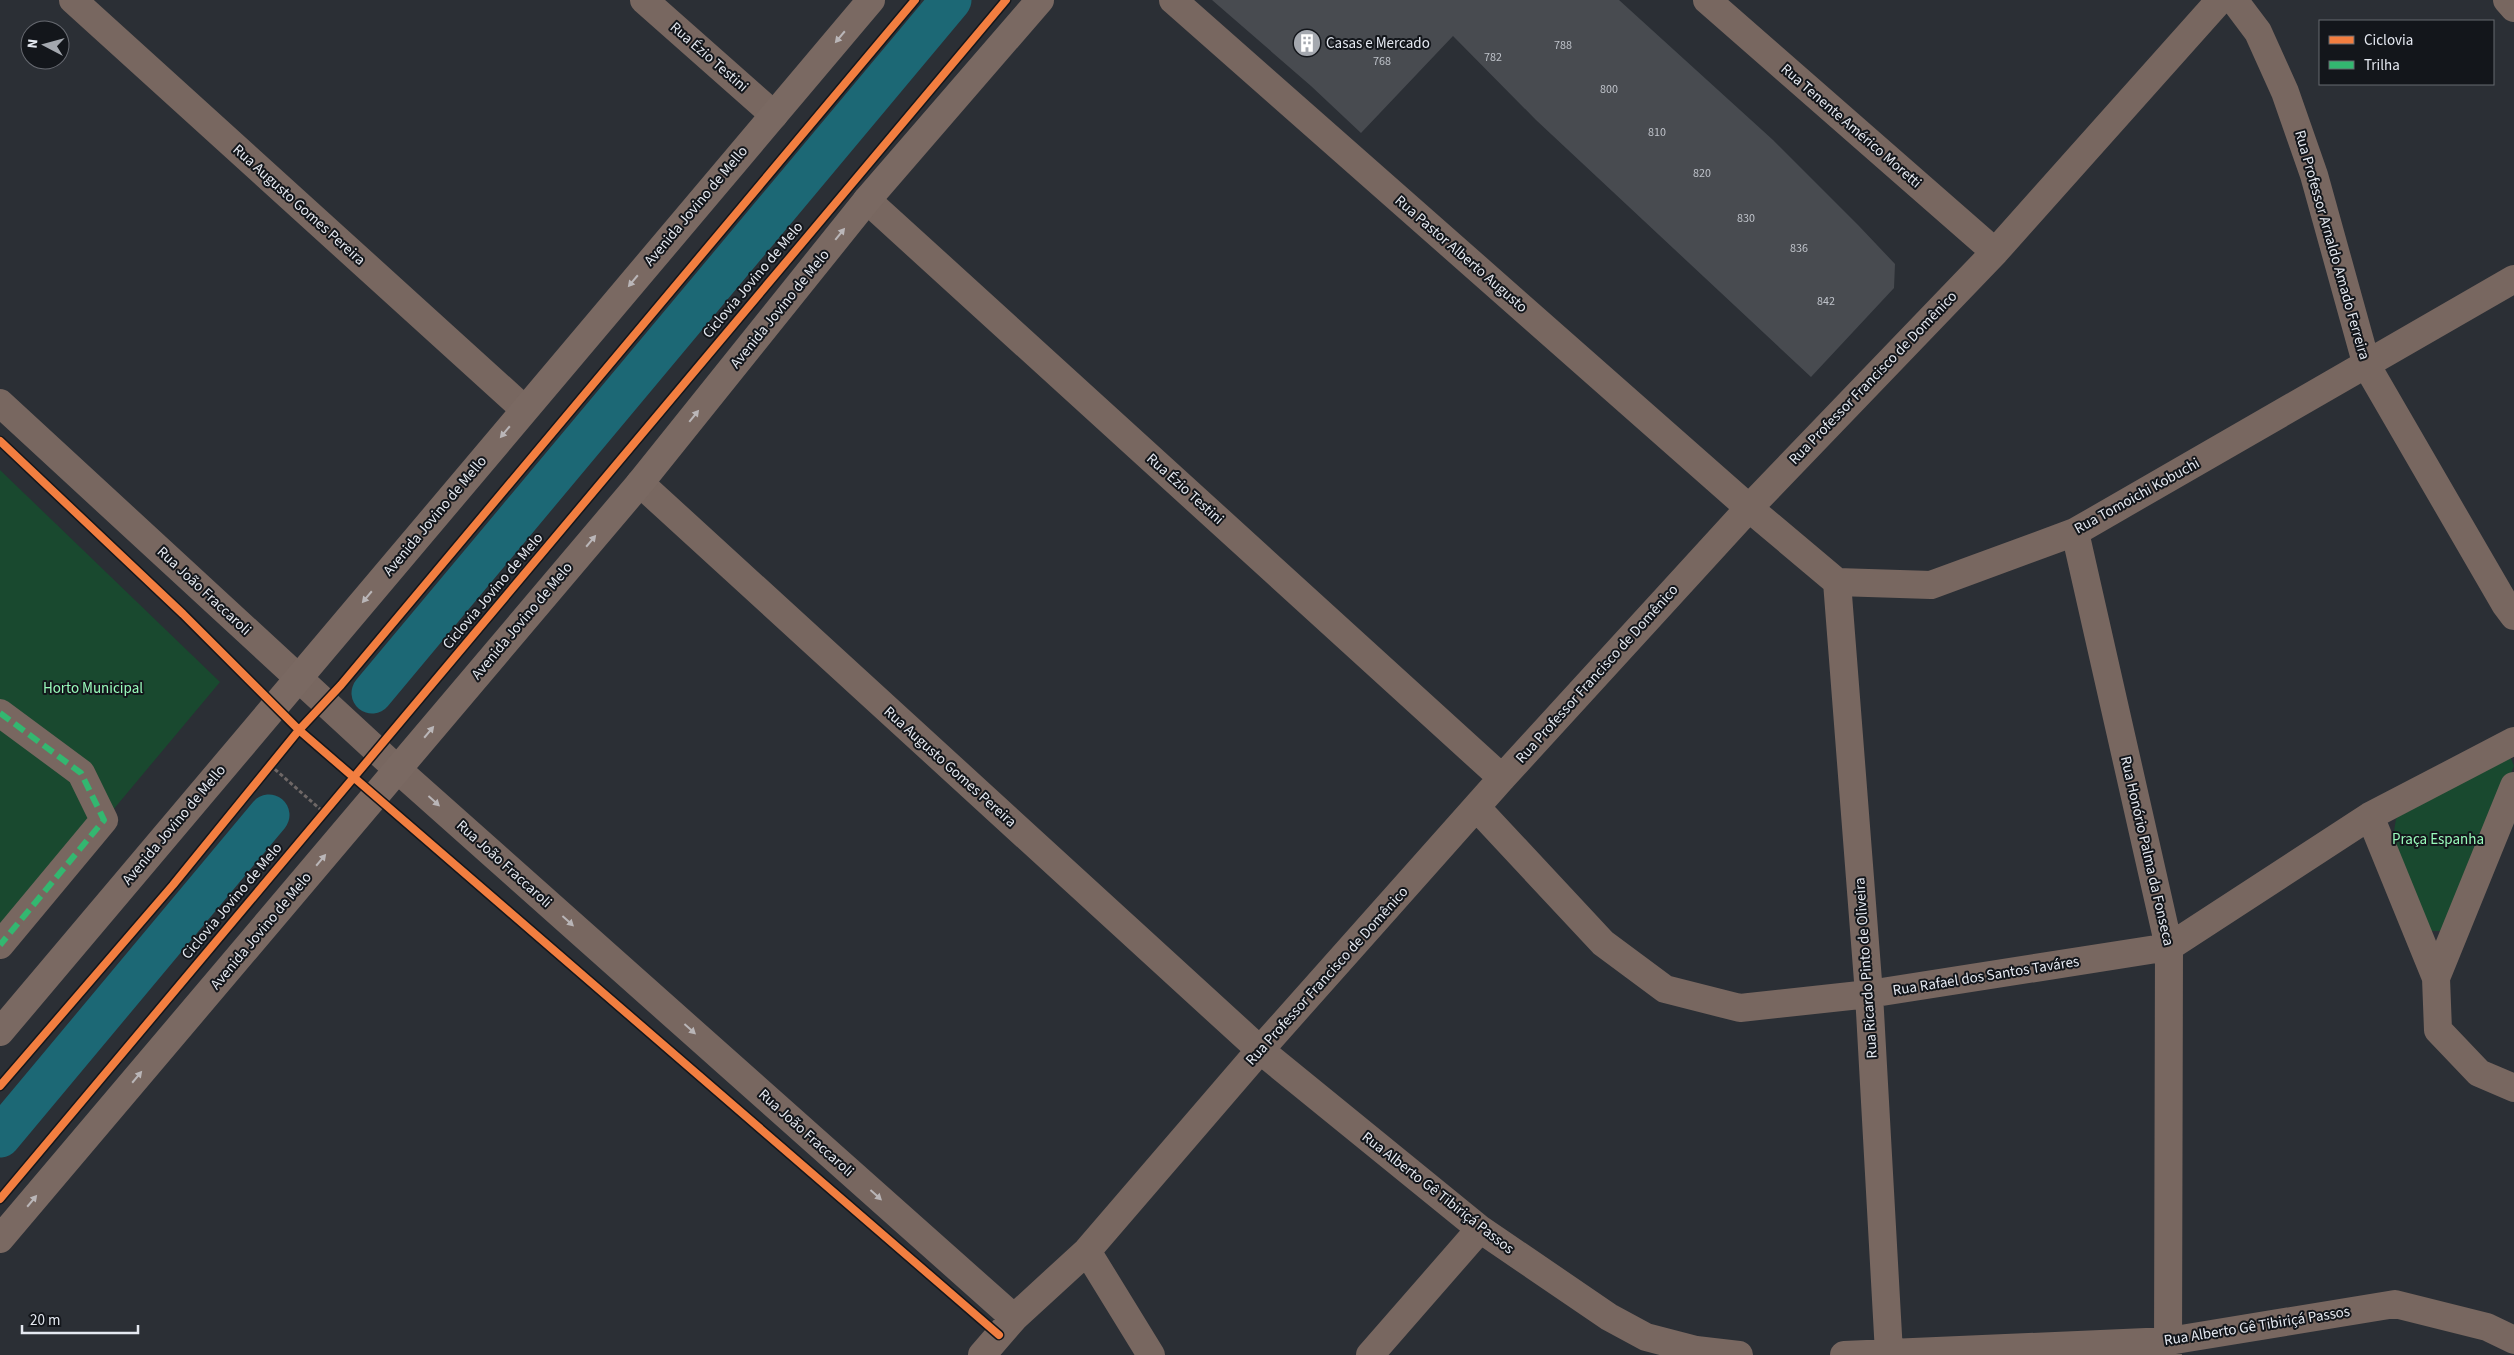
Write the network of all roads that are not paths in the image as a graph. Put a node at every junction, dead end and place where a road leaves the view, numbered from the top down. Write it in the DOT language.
graph roads {
  1 [pos="73,0"];
  2 [pos="644,0"];
  3 [pos="871,0"];
  4 [pos="1040,0"];
  5 [pos="1173,0"];
  6 [pos="1707,0"];
  7 [pos="2220,0"];
  8 [pos="2234,0"];
  9 [pos="2507,0"];
  10 [pos="2514,8"];
  11 [pos="774,115"];
  12 [pos="867,200"];
  13 [pos="1995,252"];
  14 [pos="2514,278"];
  15 [pos="2367,366"];
  16 [pos="0,403"];
  17 [pos="524,409"];
  18 [pos="640,484"];
  19 [pos="1749,508"];
  20 [pos="2075,532"];
  21 [pos="1837,582"];
  22 [pos="2514,616"];
  23 [pos="298,678"];
  24 [pos="0,713"];
  25 [pos="2514,741"];
  26 [pos="397,769"];
  27 [pos="1502,778"];
  28 [pos="2514,786"];
  29 [pos="1477,808"];
  30 [pos="2370,816"];
  31 [pos="0,945"];
  32 [pos="2170,947"];
  33 [pos="2436,978"];
  34 [pos="1869,994"];
  35 [pos="0,1032"];
  36 [pos="1260,1050"];
  37 [pos="2514,1088"];
  38 [pos="1480,1229"];
  39 [pos="0,1239"];
  40 [pos="1087,1251"];
  41 [pos="1014,1318"];
  42 [pos="2514,1340"];
  43 [pos="2168,1348"];
  44 [pos="1889,1353"];
  45 [pos="982,1355"];
  46 [pos="1151,1355"];
  47 [pos="1370,1355"];
  48 [pos="1739,1355"];
  49 [pos="1844,1355"];
  1 -- 17 [label="street, Rua Augusto Gomes Pereira"];
  2 -- 11 [label="street, Rua Ézio Testini"];
  3 -- 11 [label="main road, Avenida Jovino de Mello, one-way"];
  4 -- 12 [label="main road, Avenida Jovino de Melo"];
  5 -- 19 [label="street, Rua Pastor Alberto Augusto"];
  6 -- 13 [label="street, Rua Tenente Américo Moretti"];
  7 -- 13 [label="street, Rua Professor Francisco de Domênico"];
  8 -- 15 [label="street, Rua Professor Arnaldo Amado Ferreira"];
  9 -- 10 [label="street"];
  11 -- 17 [label="main road, Avenida Jovino de Mello, one-way"];
  18 -- 12 [label="main road, Avenida Jovino de Melo, one-way"];
  12 -- 27 [label="street, Rua Ézio Testini"];
  13 -- 19 [label="street, Rua Professor Francisco de Domênico"];
  14 -- 15 [label="street, Rua Tomoichi Kobuchi"];
  15 -- 20 [label="street, Rua Tomoichi Kobuchi"];
  15 -- 22 [label="street, Rua Professor Arnaldo Amado Ferreira"];
  16 -- 23 [label="street, Rua João Fraccaroli"];
  17 -- 23 [label="main road, Avenida Jovino de Mello, one-way"];
  26 -- 18 [label="main road, Avenida Jovino de Melo, one-way"];
  18 -- 36 [label="street, Rua Augusto Gomes Pereira"];
  19 -- 21 [label="street"];
  19 -- 27 [label="street, Rua Professor Francisco de Domênico"];
  20 -- 21 [label="street, Rua Tomoichi Kobuchi"];
  20 -- 32 [label="street, Rua Honório Palma da Fonseca"];
  21 -- 34 [label="street, Rua Ricardo Pinto de Oliveira"];
  23 -- 26 [label="street, Rua João Fraccaroli"];
  23 -- 35 [label="main road, Avenida Jovino de Mello"];
  24 -- 31 [label="street"];
  25 -- 30 [label="street, Rua Rafael dos Santos Taváres"];
  39 -- 26 [label="main road, Avenida Jovino de Melo, one-way"];
  26 -- 41 [label="street, Rua João Fraccaroli, one-way"];
  27 -- 29 [label="street, Rua Professor Francisco de Domênico"];
  28 -- 33 [label="street"];
  29 -- 34 [label="street, Rua Rafael dos Santos Taváres"];
  29 -- 36 [label="street, Rua Professor Francisco de Domênico"];
  30 -- 32 [label="street, Rua Rafael dos Santos Taváres"];
  30 -- 33 [label="street"];
  32 -- 34 [label="street, Rua Rafael dos Santos Taváres"];
  32 -- 43 [label="street, Rua Honório Palma da Fonseca"];
  33 -- 37 [label="street"];
  34 -- 44 [label="street, Rua Ricardo Pinto de Oliveira"];
  36 -- 38 [label="street, Rua Alberto Gê Tibiriçá Passos"];
  36 -- 40 [label="street, Rua Professor Francisco de Domênico"];
  38 -- 47 [label="street"];
  38 -- 48 [label="street, Rua Alberto Gê Tibiriçá Passos"];
  40 -- 41 [label="street, Rua Professor Francisco de Domênico"];
  40 -- 46 [label="street"];
  41 -- 45 [label="street, Rua Professor Francisco de Domênico"];
  42 -- 43 [label="street, Rua Alberto Gê Tibiriçá Passos"];
  43 -- 44 [label="street, Rua Alberto Gê Tibiriçá Passos"];
  44 -- 49 [label="street, Rua Alberto Gê Tibiriçá Passos"];
}
